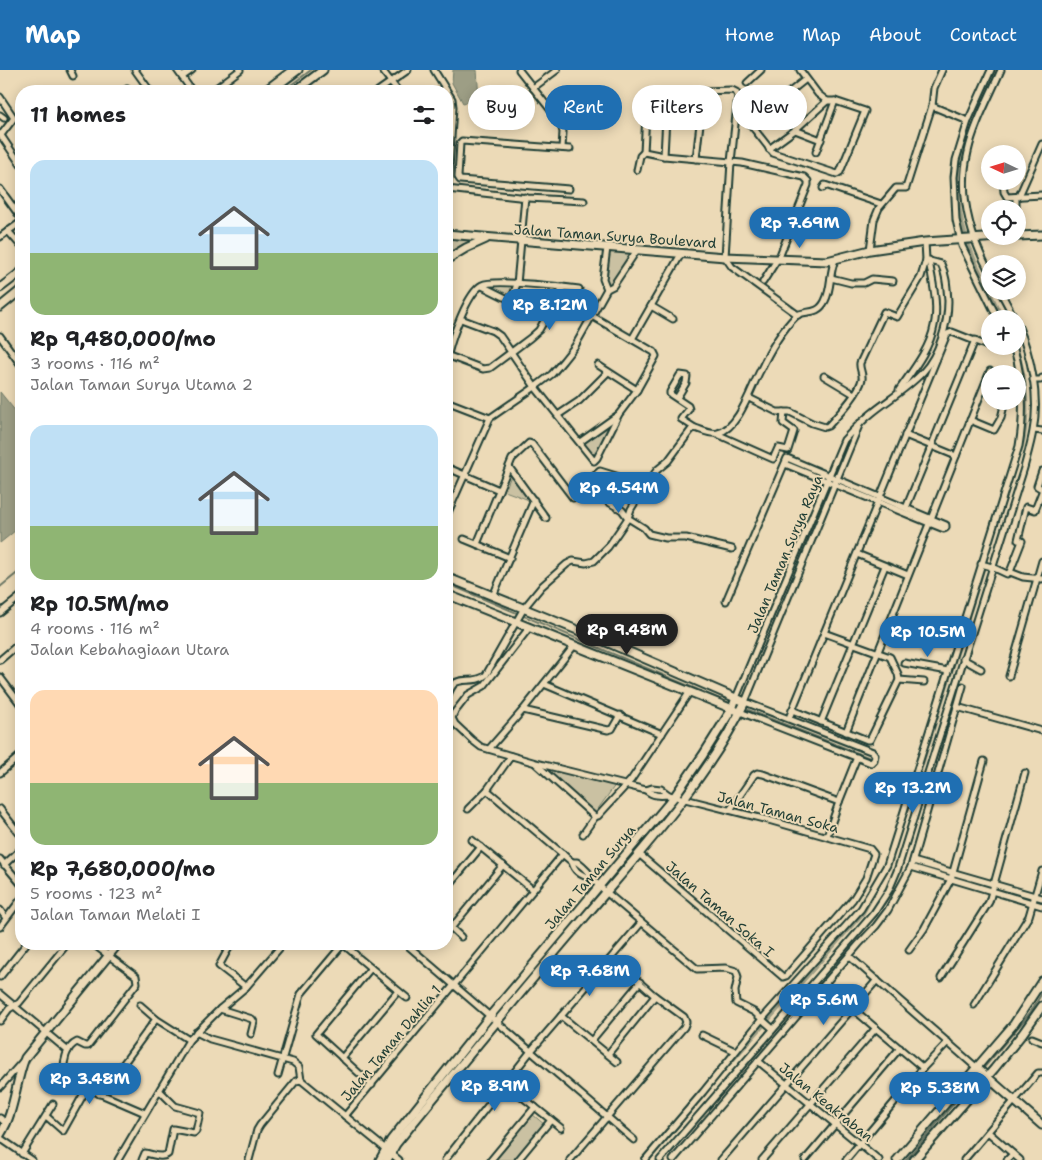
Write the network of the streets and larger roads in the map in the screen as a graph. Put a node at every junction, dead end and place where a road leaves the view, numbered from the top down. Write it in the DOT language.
graph roads {
  1 [pos="70,70"];
  2 [pos="135,70"];
  3 [pos="178,70"];
  4 [pos="192,70"];
  5 [pos="240,70"];
  6 [pos="291,70"];
  7 [pos="298,70"];
  8 [pos="324,70"];
  9 [pos="382,70"];
  10 [pos="408,70"];
  11 [pos="434,70"];
  12 [pos="519,70"];
  13 [pos="557,70"];
  14 [pos="760,70"];
  15 [pos="800,70"];
  16 [pos="942,70"];
  17 [pos="991,70"];
  18 [pos="1001,70"];
  19 [pos="73,76"];
  20 [pos="182,77"];
  21 [pos="806,79"];
  22 [pos="391,82"];
  23 [pos="747,83"];
  24 [pos="146,85"];
  25 [pos="188,85"];
  26 [pos="220,85"];
  27 [pos="271,85"];
  28 [pos="278,85"];
  29 [pos="303,85"];
  30 [pos="387,85"];
  31 [pos="393,85"];
  32 [pos="443,85"];
  33 [pos="531,85"];
  34 [pos="535,86"];
  35 [pos="535,91"];
  36 [pos="0,97"];
  37 [pos="827,101"];
  38 [pos="836,101"];
  39 [pos="932,106"];
  40 [pos="807,119"];
  41 [pos="968,121"];
  42 [pos="665,130"];
  43 [pos="699,130"];
  44 [pos="795,130"];
  45 [pos="0,134"];
  46 [pos="821,140"];
  47 [pos="1042,144"];
  48 [pos="562,148"];
  49 [pos="570,149"];
  50 [pos="769,149"];
  51 [pos="644,152"];
  52 [pos="816,152"];
  53 [pos="15,156"];
  54 [pos="664,156"];
  55 [pos="696,159"];
  56 [pos="731,162"];
  57 [pos="637,170"];
  58 [pos="823,188"];
  59 [pos="0,189"];
  60 [pos="569,189"];
  61 [pos="453,190"];
  62 [pos="1004,190"];
  63 [pos="1042,195"];
  64 [pos="1018,197"];
  65 [pos="525,198"];
  66 [pos="1018,200"];
  67 [pos="584,201"];
  68 [pos="881,204"];
  69 [pos="15,211"];
  70 [pos="15,226"];
  71 [pos="9,233"];
  72 [pos="453,235"];
  73 [pos="1042,235"];
  74 [pos="1026,236"];
  75 [pos="0,237"];
  76 [pos="15,238"];
  77 [pos="488,238"];
  78 [pos="981,238"];
  79 [pos="972,239"];
  80 [pos="961,240"];
  81 [pos="520,241"];
  82 [pos="15,242"];
  83 [pos="925,242"];
  84 [pos="607,248"];
  85 [pos="637,250"];
  86 [pos="870,250"];
  87 [pos="681,254"];
  88 [pos="453,256"];
  89 [pos="981,256"];
  90 [pos="725,257"];
  91 [pos="774,259"];
  92 [pos="831,260"];
  93 [pos="928,260"];
  94 [pos="15,277"];
  95 [pos="831,278"];
  96 [pos="893,281"];
  97 [pos="763,282"];
  98 [pos="517,284"];
  99 [pos="482,285"];
  100 [pos="563,287"];
  101 [pos="0,288"];
  102 [pos="579,289"];
  103 [pos="606,289"];
  104 [pos="15,295"];
  105 [pos="511,300"];
  106 [pos="0,306"];
  107 [pos="522,306"];
  108 [pos="651,306"];
  109 [pos="993,310"];
  110 [pos="798,315"];
  111 [pos="592,316"];
  112 [pos="461,319"];
  113 [pos="673,319"];
  114 [pos="0,336"];
  115 [pos="453,340"];
  116 [pos="632,340"];
  117 [pos="975,340"];
  118 [pos="981,343"];
  119 [pos="1026,345"];
  120 [pos="511,352"];
  121 [pos="1015,355"];
  122 [pos="15,357"];
  123 [pos="453,357"];
  124 [pos="598,365"];
  125 [pos="608,372"];
  126 [pos="824,376"];
  127 [pos="1042,378"];
  128 [pos="1033,380"];
  129 [pos="535,387"];
  130 [pos="636,390"];
  131 [pos="854,394"];
  132 [pos="896,395"];
  133 [pos="981,396"];
  134 [pos="677,398"];
  135 [pos="748,398"];
  136 [pos="453,404"];
  137 [pos="1003,410"];
  138 [pos="784,412"];
  139 [pos="619,414"];
  140 [pos="558,415"];
  141 [pos="490,418"];
  142 [pos="970,420"];
  143 [pos="860,423"];
  144 [pos="695,428"];
  145 [pos="1034,430"];
  146 [pos="1042,431"];
  147 [pos="717,434"];
  148 [pos="906,435"];
  149 [pos="580,442"];
  150 [pos="931,446"];
  151 [pos="956,456"];
  152 [pos="509,466"];
  153 [pos="1013,466"];
  154 [pos="1023,468"];
  155 [pos="453,470"];
  156 [pos="1042,471"];
  157 [pos="464,474"];
  158 [pos="828,479"];
  159 [pos="836,482"];
  160 [pos="500,490"];
  161 [pos="642,491"];
  162 [pos="1042,491"];
  163 [pos="820,497"];
  164 [pos="573,498"];
  165 [pos="453,500"];
  166 [pos="534,500"];
  167 [pos="829,500"];
  168 [pos="879,500"];
  169 [pos="906,508"];
  170 [pos="546,518"];
  171 [pos="628,518"];
  172 [pos="930,521"];
  173 [pos="464,539"];
  174 [pos="478,544"];
  175 [pos="732,549"];
  176 [pos="857,554"];
  177 [pos="510,558"];
  178 [pos="1042,561"];
  179 [pos="982,564"];
  180 [pos="885,566"];
  181 [pos="991,566"];
  182 [pos="1010,572"];
  183 [pos="908,575"];
  184 [pos="1040,578"];
  185 [pos="453,580"];
  186 [pos="1035,584"];
  187 [pos="1042,586"];
  188 [pos="781,591"];
  189 [pos="790,594"];
  190 [pos="493,596"];
  191 [pos="453,597"];
  192 [pos="15,601"];
  193 [pos="726,601"];
  194 [pos="523,610"];
  195 [pos="0,613"];
  196 [pos="517,621"];
  197 [pos="529,628"];
  198 [pos="906,631"];
  199 [pos="824,633"];
  200 [pos="959,641"];
  201 [pos="967,643"];
  202 [pos="853,644"];
  203 [pos="574,646"];
  204 [pos="15,647"];
  205 [pos="878,653"];
  206 [pos="963,659"];
  207 [pos="0,660"];
  208 [pos="904,664"];
  209 [pos="981,669"];
  210 [pos="948,671"];
  211 [pos="1009,676"];
  212 [pos="0,678"];
  213 [pos="899,680"];
  214 [pos="924,682"];
  215 [pos="544,684"];
  216 [pos="453,685"];
  217 [pos="963,686"];
  218 [pos="15,693"];
  219 [pos="689,693"];
  220 [pos="736,698"];
  221 [pos="745,702"];
  222 [pos="949,706"];
  223 [pos="957,708"];
  224 [pos="732,709"];
  225 [pos="523,710"];
  226 [pos="792,710"];
  227 [pos="740,712"];
  228 [pos="620,715"];
  229 [pos="789,718"];
  230 [pos="821,722"];
  231 [pos="1042,731"];
  232 [pos="846,732"];
  233 [pos="662,734"];
  234 [pos="489,749"];
  235 [pos="924,749"];
  236 [pos="933,752"];
  237 [pos="511,756"];
  238 [pos="857,757"];
  239 [pos="15,760"];
  240 [pos="984,761"];
  241 [pos="536,763"];
  242 [pos="0,773"];
  243 [pos="1025,773"];
  244 [pos="626,785"];
  245 [pos="487,790"];
  246 [pos="672,796"];
  247 [pos="682,799"];
  248 [pos="839,802"];
  249 [pos="468,808"];
  250 [pos="0,810"];
  251 [pos="730,810"];
  252 [pos="595,817"];
  253 [pos="15,829"];
  254 [pos="583,834"];
  255 [pos="827,836"];
  256 [pos="472,840"];
  257 [pos="481,847"];
  258 [pos="874,853"];
  259 [pos="563,854"];
  260 [pos="638,854"];
  261 [pos="15,855"];
  262 [pos="0,859"];
  263 [pos="913,861"];
  264 [pos="4,865"];
  265 [pos="503,865"];
  266 [pos="911,868"];
  267 [pos="1042,870"];
  268 [pos="953,872"];
  269 [pos="15,877"];
  270 [pos="951,879"];
  271 [pos="453,881"];
  272 [pos="994,885"];
  273 [pos="599,886"];
  274 [pos="533,890"];
  275 [pos="992,891"];
  276 [pos="606,892"];
  277 [pos="1035,896"];
  278 [pos="1042,898"];
  279 [pos="1033,903"];
  280 [pos="1042,906"];
  281 [pos="15,907"];
  282 [pos="0,910"];
  283 [pos="6,918"];
  284 [pos="641,923"];
  285 [pos="0,926"];
  286 [pos="453,926"];
  287 [pos="453,928"];
  288 [pos="461,937"];
  289 [pos="21,950"];
  290 [pos="62,950"];
  291 [pos="101,950"];
  292 [pos="114,950"];
  293 [pos="228,950"];
  294 [pos="278,950"];
  295 [pos="338,950"];
  296 [pos="350,950"];
  297 [pos="413,950"];
  298 [pos="909,950"];
  299 [pos="109,956"];
  300 [pos="849,956"];
  301 [pos="371,968"];
  302 [pos="630,973"];
  303 [pos="0,977"];
  304 [pos="941,978"];
  305 [pos="876,980"];
  306 [pos="1042,981"];
  307 [pos="640,982"];
  308 [pos="454,984"];
  309 [pos="246,987"];
  310 [pos="398,991"];
  311 [pos="0,994"];
  312 [pos="656,996"];
  313 [pos="407,998"];
  314 [pos="974,1004"];
  315 [pos="140,1005"];
  316 [pos="15,1006"];
  317 [pos="1042,1006"];
  318 [pos="852,1008"];
  319 [pos="220,1009"];
  320 [pos="490,1016"];
  321 [pos="561,1016"];
  322 [pos="762,1019"];
  323 [pos="156,1020"];
  324 [pos="0,1021"];
  325 [pos="496,1021"];
  326 [pos="876,1028"];
  327 [pos="773,1029"];
  328 [pos="46,1032"];
  329 [pos="196,1032"];
  330 [pos="251,1034"];
  331 [pos="702,1035"];
  332 [pos="1032,1038"];
  333 [pos="189,1040"];
  334 [pos="592,1040"];
  335 [pos="948,1042"];
  336 [pos="1042,1042"];
  337 [pos="900,1048"];
  338 [pos="68,1051"];
  339 [pos="531,1051"];
  340 [pos="735,1051"];
  341 [pos="608,1054"];
  342 [pos="25,1058"];
  343 [pos="342,1058"];
  344 [pos="284,1059"];
  345 [pos="758,1060"];
  346 [pos="617,1062"];
  347 [pos="924,1068"];
  348 [pos="977,1068"];
  349 [pos="1042,1073"];
  350 [pos="278,1075"];
  351 [pos="987,1077"];
  352 [pos="301,1080"];
  353 [pos="505,1083"];
  354 [pos="787,1084"];
  355 [pos="372,1085"];
  356 [pos="0,1087"];
  357 [pos="87,1088"];
  358 [pos="160,1091"];
  359 [pos="704,1092"];
  360 [pos="99,1094"];
  361 [pos="711,1099"];
  362 [pos="1014,1101"];
  363 [pos="811,1103"];
  364 [pos="53,1104"];
  365 [pos="535,1107"];
  366 [pos="145,1113"];
  367 [pos="46,1116"];
  368 [pos="345,1116"];
  369 [pos="608,1116"];
  370 [pos="0,1118"];
  371 [pos="551,1120"];
  372 [pos="7,1124"];
  373 [pos="835,1124"];
  374 [pos="1042,1125"];
  375 [pos="561,1128"];
  376 [pos="988,1132"];
  377 [pos="0,1137"];
  378 [pos="664,1138"];
  379 [pos="634,1140"];
  380 [pos="860,1144"];
  381 [pos="672,1145"];
  382 [pos="22,1154"];
  383 [pos="388,1154"];
  384 [pos="726,1154"];
  385 [pos="1013,1154"];
  386 [pos="32,1160"];
  387 [pos="118,1160"];
  388 [pos="142,1160"];
  389 [pos="249,1160"];
  390 [pos="380,1160"];
  391 [pos="399,1160"];
  392 [pos="445,1160"];
  393 [pos="491,1160"];
  394 [pos="518,1160"];
  395 [pos="570,1160"];
  396 [pos="645,1160"];
  397 [pos="660,1160"];
  398 [pos="673,1160"];
  399 [pos="721,1160"];
  400 [pos="732,1160"];
  401 [pos="762,1160"];
  402 [pos="805,1160"];
  403 [pos="846,1160"];
  404 [pos="879,1160"];
  405 [pos="897,1160"];
  406 [pos="914,1160"];
  407 [pos="964,1160"];
  408 [pos="1007,1160"];
  409 [pos="1020,1160"];
  1 -- 19 [label="street"];
  2 -- 24 [label="street"];
  3 -- 20 [label="street"];
  4 -- 20 [label="street"];
  5 -- 26 [label="street"];
  6 -- 27 [label="street"];
  7 -- 28 [label="street"];
  8 -- 29 [label="street"];
  9 -- 22 [label="street"];
  10 -- 22 [label="street"];
  11 -- 32 [label="street"];
  12 -- 33 [label="street"];
  13 -- 34 [label="street"];
  14 -- 23 [label="street"];
  15 -- 21 [label="street"];
  16 -- 39 [label="street"];
  17 -- 41 [label="street"];
  18 -- 79 [label="street"];
  20 -- 25 [label="street"];
  21 -- 37 [label="street"];
  21 -- 50 [label="street"];
  22 -- 30 [label="street"];
  22 -- 31 [label="street"];
  35 -- 48 [label="street"];
  36 -- 45 [label="street"];
  37 -- 38 [label="street"];
  37 -- 40 [label="street"];
  38 -- 46 [label="street"];
  38 -- 50 [label="street"];
  39 -- 41 [label="street"];
  39 -- 68 [label="street"];
  41 -- 80 [label="street"];
  42 -- 54 [label="street"];
  43 -- 55 [label="street"];
  44 -- 46 [label="street"];
  44 -- 50 [label="street"];
  45 -- 53 [label="street"];
  46 -- 52 [label="street"];
  47 -- 64 [label="street"];
  48 -- 49 [label="street"];
  48 -- 60 [label="street"];
  51 -- 54 [label="street"];
  51 -- 56 [label="street"];
  51 -- 57 [label="street"];
  54 -- 55 [label="street"];
  55 -- 56 [label="street"];
  56 -- 90 [label="street"];
  56 -- 91 [label="street"];
  58 -- 68 [label="street"];
  59 -- 69 [label="street"];
  61 -- 65 [label="street"];
  62 -- 64 [label="street"];
  63 -- 64 [label="street"];
  64 -- 66 [label="street"];
  65 -- 67 [label="street"];
  65 -- 81 [label="street"];
  68 -- 86 [label="street"];
  70 -- 71 [label="street"];
  71 -- 75 [label="street"];
  71 -- 76 [label="street"];
  71 -- 82 [label="street"];
  72 -- 77 [label="street, Jalan Taman Surya Boulevard"];
  73 -- 74 [label="street, Jalan Taman Surya Boulevard"];
  77 -- 81 [label="street, Jalan Taman Surya Boulevard"];
  77 -- 88 [label="street"];
  78 -- 79 [label="street, Jalan Taman Surya Boulevard"];
  79 -- 80 [label="street, Jalan Taman Surya Boulevard"];
  79 -- 89 [label="street"];
  80 -- 83 [label="street, Jalan Taman Surya Boulevard"];
  80 -- 109 [label="street"];
  81 -- 84 [label="street, Jalan Taman Surya Boulevard"];
  81 -- 98 [label="street"];
  83 -- 86 [label="street, Jalan Taman Surya Boulevard"];
  83 -- 93 [label="street"];
  84 -- 85 [label="street, Jalan Taman Surya Boulevard"];
  84 -- 103 [label="street"];
  85 -- 87 [label="street, Jalan Taman Surya Boulevard"];
  85 -- 103 [label="street"];
  86 -- 92 [label="street, Jalan Taman Surya Boulevard"];
  87 -- 90 [label="street, Jalan Taman Surya Boulevard"];
  87 -- 108 [label="street"];
  90 -- 91 [label="street, Jalan Taman Surya Boulevard"];
  90 -- 110 [label="street"];
  91 -- 92 [label="street, Jalan Taman Surya Boulevard"];
  91 -- 97 [label="street"];
  92 -- 95 [label="street"];
  93 -- 131 [label="street"];
  93 -- 132 [label="street"];
  93 -- 132 [label="street, Jalan Taman Surya Raya"];
  94 -- 101 [label="street"];
  95 -- 96 [label="street"];
  95 -- 110 [label="street"];
  98 -- 99 [label="street"];
  98 -- 100 [label="street"];
  98 -- 105 [label="street"];
  99 -- 105 [label="street"];
  99 -- 112 [label="street"];
  100 -- 102 [label="street"];
  100 -- 120 [label="street"];
  103 -- 111 [label="street"];
  104 -- 106 [label="street"];
  105 -- 107 [label="street"];
  108 -- 113 [label="street"];
  108 -- 116 [label="street"];
  110 -- 135 [label="street"];
  111 -- 116 [label="street"];
  111 -- 129 [label="street"];
  112 -- 115 [label="street"];
  112 -- 120 [label="street"];
  114 -- 122 [label="street"];
  116 -- 130 [label="street"];
  117 -- 118 [label="street"];
  117 -- 148 [label="street"];
  117 -- 150 [label="street"];
  119 -- 128 [label="street"];
  120 -- 123 [label="street"];
  120 -- 129 [label="street"];
  121 -- 153 [label="street"];
  124 -- 125 [label="street"];
  125 -- 130 [label="street"];
  125 -- 140 [label="street"];
  126 -- 131 [label="street"];
  127 -- 128 [label="street"];
  128 -- 145 [label="street"];
  129 -- 140 [label="street"];
  129 -- 141 [label="street"];
  130 -- 139 [label="street"];
  131 -- 138 [label="street"];
  132 -- 143 [label="street, Jalan Taman Surya Raya"];
  133 -- 142 [label="street"];
  134 -- 144 [label="street"];
  135 -- 138 [label="street"];
  135 -- 147 [label="street"];
  136 -- 141 [label="street"];
  137 -- 142 [label="street"];
  138 -- 147 [label="street"];
  139 -- 149 [label="street"];
  139 -- 149 [label="street"];
  140 -- 149 [label="street"];
  141 -- 157 [label="street"];
  142 -- 151 [label="street"];
  143 -- 158 [label="street, Jalan Taman Surya Raya"];
  143 -- 159 [label="street, Jalan Taman Surya Raya"];
  144 -- 147 [label="street"];
  144 -- 161 [label="street"];
  145 -- 146 [label="street"];
  145 -- 154 [label="street"];
  148 -- 150 [label="street"];
  148 -- 168 [label="street"];
  150 -- 151 [label="street"];
  150 -- 169 [label="street"];
  151 -- 172 [label="street"];
  152 -- 160 [label="street"];
  152 -- 164 [label="street"];
  152 -- 166 [label="street"];
  153 -- 154 [label="street"];
  153 -- 179 [label="street"];
  154 -- 181 [label="street"];
  155 -- 157 [label="street"];
  156 -- 162 [label="street"];
  157 -- 160 [label="street"];
  157 -- 165 [label="street"];
  158 -- 159 [label="street"];
  158 -- 163 [label="street, Jalan Taman Surya Raya"];
  158 -- 193 [label="street"];
  159 -- 167 [label="street, Jalan Taman Surya Raya"];
  159 -- 168 [label="street"];
  160 -- 174 [label="street"];
  161 -- 171 [label="street"];
  161 -- 171 [label="street"];
  162 -- 182 [label="street"];
  163 -- 167 [label="street"];
  163 -- 188 [label="street, Jalan Taman Surya Raya"];
  166 -- 170 [label="street"];
  166 -- 177 [label="street"];
  167 -- 189 [label="street, Jalan Taman Surya Raya"];
  168 -- 169 [label="street"];
  168 -- 172 [label="street"];
  168 -- 176 [label="street"];
  169 -- 172 [label="street"];
  171 -- 175 [label="street"];
  171 -- 194 [label="street"];
  172 -- 183 [label="street"];
  173 -- 174 [label="street"];
  174 -- 177 [label="street"];
  176 -- 180 [label="street"];
  176 -- 199 [label="street"];
  177 -- 190 [label="street"];
  178 -- 184 [label="street"];
  179 -- 181 [label="street"];
  179 -- 200 [label="street"];
  180 -- 183 [label="street"];
  180 -- 202 [label="street"];
  181 -- 182 [label="street"];
  181 -- 201 [label="street"];
  182 -- 184 [label="street"];
  183 -- 205 [label="street"];
  184 -- 186 [label="street"];
  185 -- 190 [label="street"];
  186 -- 187 [label="street"];
  186 -- 211 [label="street"];
  188 -- 189 [label="street"];
  188 -- 220 [label="street, Jalan Taman Surya Raya"];
  189 -- 221 [label="street, Jalan Taman Surya Raya"];
  190 -- 194 [label="street"];
  191 -- 196 [label="street"];
  192 -- 195 [label="street"];
  194 -- 196 [label="street"];
  194 -- 220 [label="street"];
  196 -- 197 [label="street"];
  196 -- 216 [label="street"];
  197 -- 203 [label="street"];
  197 -- 234 [label="street, Jalan Taman Soka"];
  198 -- 200 [label="street"];
  199 -- 202 [label="street"];
  199 -- 226 [label="street"];
  200 -- 201 [label="street"];
  200 -- 210 [label="street"];
  201 -- 206 [label="street"];
  202 -- 205 [label="street"];
  202 -- 230 [label="street"];
  203 -- 215 [label="street"];
  203 -- 219 [label="street"];
  204 -- 207 [label="street"];
  205 -- 213 [label="street"];
  205 -- 232 [label="street"];
  206 -- 209 [label="street"];
  206 -- 222 [label="street"];
  208 -- 210 [label="street"];
  210 -- 235 [label="street"];
  212 -- 218 [label="street"];
  213 -- 214 [label="street"];
  213 -- 232 [label="street"];
  215 -- 225 [label="street"];
  215 -- 228 [label="street"];
  217 -- 223 [label="street"];
  219 -- 224 [label="street"];
  219 -- 233 [label="street"];
  220 -- 221 [label="street"];
  220 -- 224 [label="street, Jalan Taman Surya"];
  221 -- 227 [label="street, Jalan Taman Surya"];
  221 -- 229 [label="street"];
  222 -- 223 [label="street"];
  222 -- 236 [label="street"];
  223 -- 231 [label="street"];
  223 -- 263 [label="street"];
  224 -- 227 [label="street"];
  224 -- 246 [label="street, Jalan Taman Surya"];
  225 -- 228 [label="street"];
  225 -- 234 [label="street"];
  226 -- 229 [label="street"];
  226 -- 230 [label="street"];
  227 -- 238 [label="street"];
  227 -- 247 [label="street, Jalan Taman Surya"];
  228 -- 233 [label="street"];
  229 -- 238 [label="street"];
  230 -- 232 [label="street"];
  233 -- 244 [label="street"];
  234 -- 237 [label="street, Jalan Taman Soka"];
  235 -- 236 [label="street"];
  235 -- 322 [label="street"];
  236 -- 327 [label="street"];
  237 -- 241 [label="street, Jalan Taman Soka"];
  237 -- 245 [label="street"];
  238 -- 248 [label="street"];
  239 -- 242 [label="street"];
  240 -- 268 [label="street"];
  241 -- 244 [label="street, Jalan Taman Soka"];
  241 -- 252 [label="street"];
  243 -- 272 [label="street"];
  244 -- 246 [label="street, Jalan Taman Soka"];
  244 -- 252 [label="street"];
  245 -- 249 [label="street"];
  245 -- 259 [label="street"];
  246 -- 247 [label="street, Jalan Taman Soka"];
  246 -- 273 [label="street, Jalan Taman Surya"];
  247 -- 251 [label="street, Jalan Taman Soka"];
  247 -- 260 [label="street, Jalan Taman Surya"];
  248 -- 251 [label="street"];
  248 -- 255 [label="street"];
  250 -- 253 [label="street"];
  251 -- 255 [label="street, Jalan Taman Soka"];
  252 -- 254 [label="street"];
  255 -- 258 [label="street, Jalan Taman Soka"];
  256 -- 257 [label="street"];
  257 -- 265 [label="street"];
  257 -- 271 [label="street"];
  258 -- 260 [label="street, Jalan Taman Soka I"];
  259 -- 273 [label="street"];
  259 -- 274 [label="street, Jalan Taman Dahlia 1"];
  260 -- 276 [label="street, Jalan Taman Surya"];
  261 -- 264 [label="street"];
  262 -- 264 [label="street"];
  263 -- 266 [label="street"];
  263 -- 268 [label="street"];
  264 -- 269 [label="street"];
  265 -- 274 [label="street"];
  265 -- 286 [label="street"];
  266 -- 270 [label="street"];
  266 -- 300 [label="street"];
  267 -- 277 [label="street"];
  268 -- 270 [label="street"];
  268 -- 272 [label="street"];
  270 -- 275 [label="street"];
  270 -- 298 [label="street"];
  272 -- 275 [label="street"];
  272 -- 277 [label="street"];
  273 -- 276 [label="street"];
  273 -- 320 [label="street, Jalan Taman Surya"];
  274 -- 308 [label="street, Jalan Taman Dahlia 1"];
  275 -- 279 [label="street"];
  275 -- 304 [label="street"];
  276 -- 284 [label="street"];
  276 -- 325 [label="street, Jalan Taman Surya"];
  277 -- 278 [label="street"];
  277 -- 279 [label="street"];
  279 -- 280 [label="street"];
  279 -- 314 [label="street"];
  281 -- 283 [label="street"];
  282 -- 283 [label="street"];
  283 -- 285 [label="street"];
  284 -- 321 [label="street"];
  284 -- 322 [label="street"];
  287 -- 288 [label="street"];
  289 -- 303 [label="street"];
  290 -- 316 [label="street"];
  291 -- 299 [label="street"];
  292 -- 299 [label="street"];
  293 -- 309 [label="street"];
  294 -- 309 [label="street"];
  295 -- 344 [label="street"];
  296 -- 301 [label="street"];
  297 -- 308 [label="street"];
  299 -- 328 [label="street"];
  299 -- 338 [label="street"];
  300 -- 305 [label="street"];
  300 -- 345 [label="street"];
  301 -- 310 [label="street"];
  301 -- 343 [label="street"];
  302 -- 307 [label="street"];
  305 -- 318 [label="street"];
  305 -- 335 [label="street"];
  306 -- 348 [label="street"];
  307 -- 312 [label="street"];
  307 -- 334 [label="street"];
  308 -- 320 [label="street"];
  308 -- 355 [label="street, Jalan Taman Dahlia 1"];
  309 -- 319 [label="street"];
  310 -- 313 [label="street"];
  310 -- 343 [label="street"];
  311 -- 316 [label="street"];
  312 -- 341 [label="street"];
  312 -- 369 [label="street"];
  315 -- 323 [label="street"];
  316 -- 324 [label="street"];
  316 -- 328 [label="street"];
  317 -- 351 [label="street"];
  318 -- 326 [label="street"];
  318 -- 354 [label="street"];
  319 -- 329 [label="street"];
  319 -- 330 [label="street"];
  320 -- 325 [label="street"];
  320 -- 383 [label="street, Jalan Taman Surya"];
  321 -- 334 [label="street"];
  321 -- 339 [label="street"];
  322 -- 327 [label="street"];
  322 -- 340 [label="street"];
  323 -- 333 [label="street"];
  323 -- 360 [label="street"];
  325 -- 339 [label="street"];
  325 -- 383 [label="street, Jalan Taman Surya"];
  326 -- 337 [label="street"];
  326 -- 363 [label="street"];
  327 -- 361 [label="street"];
  328 -- 338 [label="street"];
  328 -- 342 [label="street"];
  329 -- 333 [label="street"];
  329 -- 344 [label="street"];
  331 -- 340 [label="street"];
  332 -- 336 [label="street"];
  333 -- 358 [label="street"];
  334 -- 341 [label="street"];
  335 -- 347 [label="street"];
  335 -- 348 [label="street"];
  337 -- 347 [label="street"];
  337 -- 373 [label="street"];
  338 -- 357 [label="street"];
  339 -- 353 [label="street"];
  339 -- 369 [label="street"];
  340 -- 359 [label="street"];
  341 -- 346 [label="street"];
  342 -- 356 [label="street"];
  342 -- 372 [label="street"];
  343 -- 355 [label="street"];
  344 -- 350 [label="street"];
  344 -- 352 [label="street"];
  345 -- 354 [label="street, Jalan Keakraban"];
  345 -- 398 [label="street"];
  347 -- 380 [label="street"];
  348 -- 351 [label="street"];
  348 -- 405 [label="street"];
  349 -- 362 [label="street"];
  351 -- 362 [label="street"];
  351 -- 406 [label="street"];
  352 -- 368 [label="street"];
  352 -- 389 [label="street"];
  353 -- 365 [label="street"];
  353 -- 392 [label="street"];
  354 -- 363 [label="street, Jalan Keakraban"];
  354 -- 384 [label="street"];
  355 -- 368 [label="street, Jalan Taman Dahlia 1"];
  357 -- 360 [label="street"];
  357 -- 367 [label="street"];
  358 -- 366 [label="street"];
  358 -- 388 [label="street"];
  359 -- 361 [label="street"];
  359 -- 378 [label="street"];
  360 -- 366 [label="street"];
  361 -- 381 [label="street"];
  362 -- 374 [label="street"];
  362 -- 376 [label="street"];
  363 -- 373 [label="street, Jalan Keakraban"];
  363 -- 401 [label="street"];
  364 -- 367 [label="street"];
  365 -- 371 [label="street"];
  365 -- 393 [label="street"];
  366 -- 387 [label="street"];
  367 -- 382 [label="street"];
  368 -- 383 [label="street"];
  369 -- 379 [label="street"];
  369 -- 395 [label="street"];
  370 -- 372 [label="street"];
  371 -- 375 [label="street"];
  371 -- 394 [label="street"];
  372 -- 377 [label="street"];
  373 -- 380 [label="street, Jalan Keakraban"];
  373 -- 402 [label="street"];
  376 -- 385 [label="street"];
  376 -- 407 [label="street"];
  377 -- 382 [label="street"];
  378 -- 381 [label="street"];
  378 -- 396 [label="street"];
  380 -- 403 [label="street"];
  380 -- 404 [label="street, Jalan Keakraban"];
  381 -- 397 [label="street"];
  382 -- 386 [label="street"];
  383 -- 390 [label="street, Jalan Taman Surya"];
  383 -- 391 [label="street"];
  384 -- 399 [label="street"];
  384 -- 400 [label="street"];
  385 -- 408 [label="street"];
  385 -- 409 [label="street"];
}
